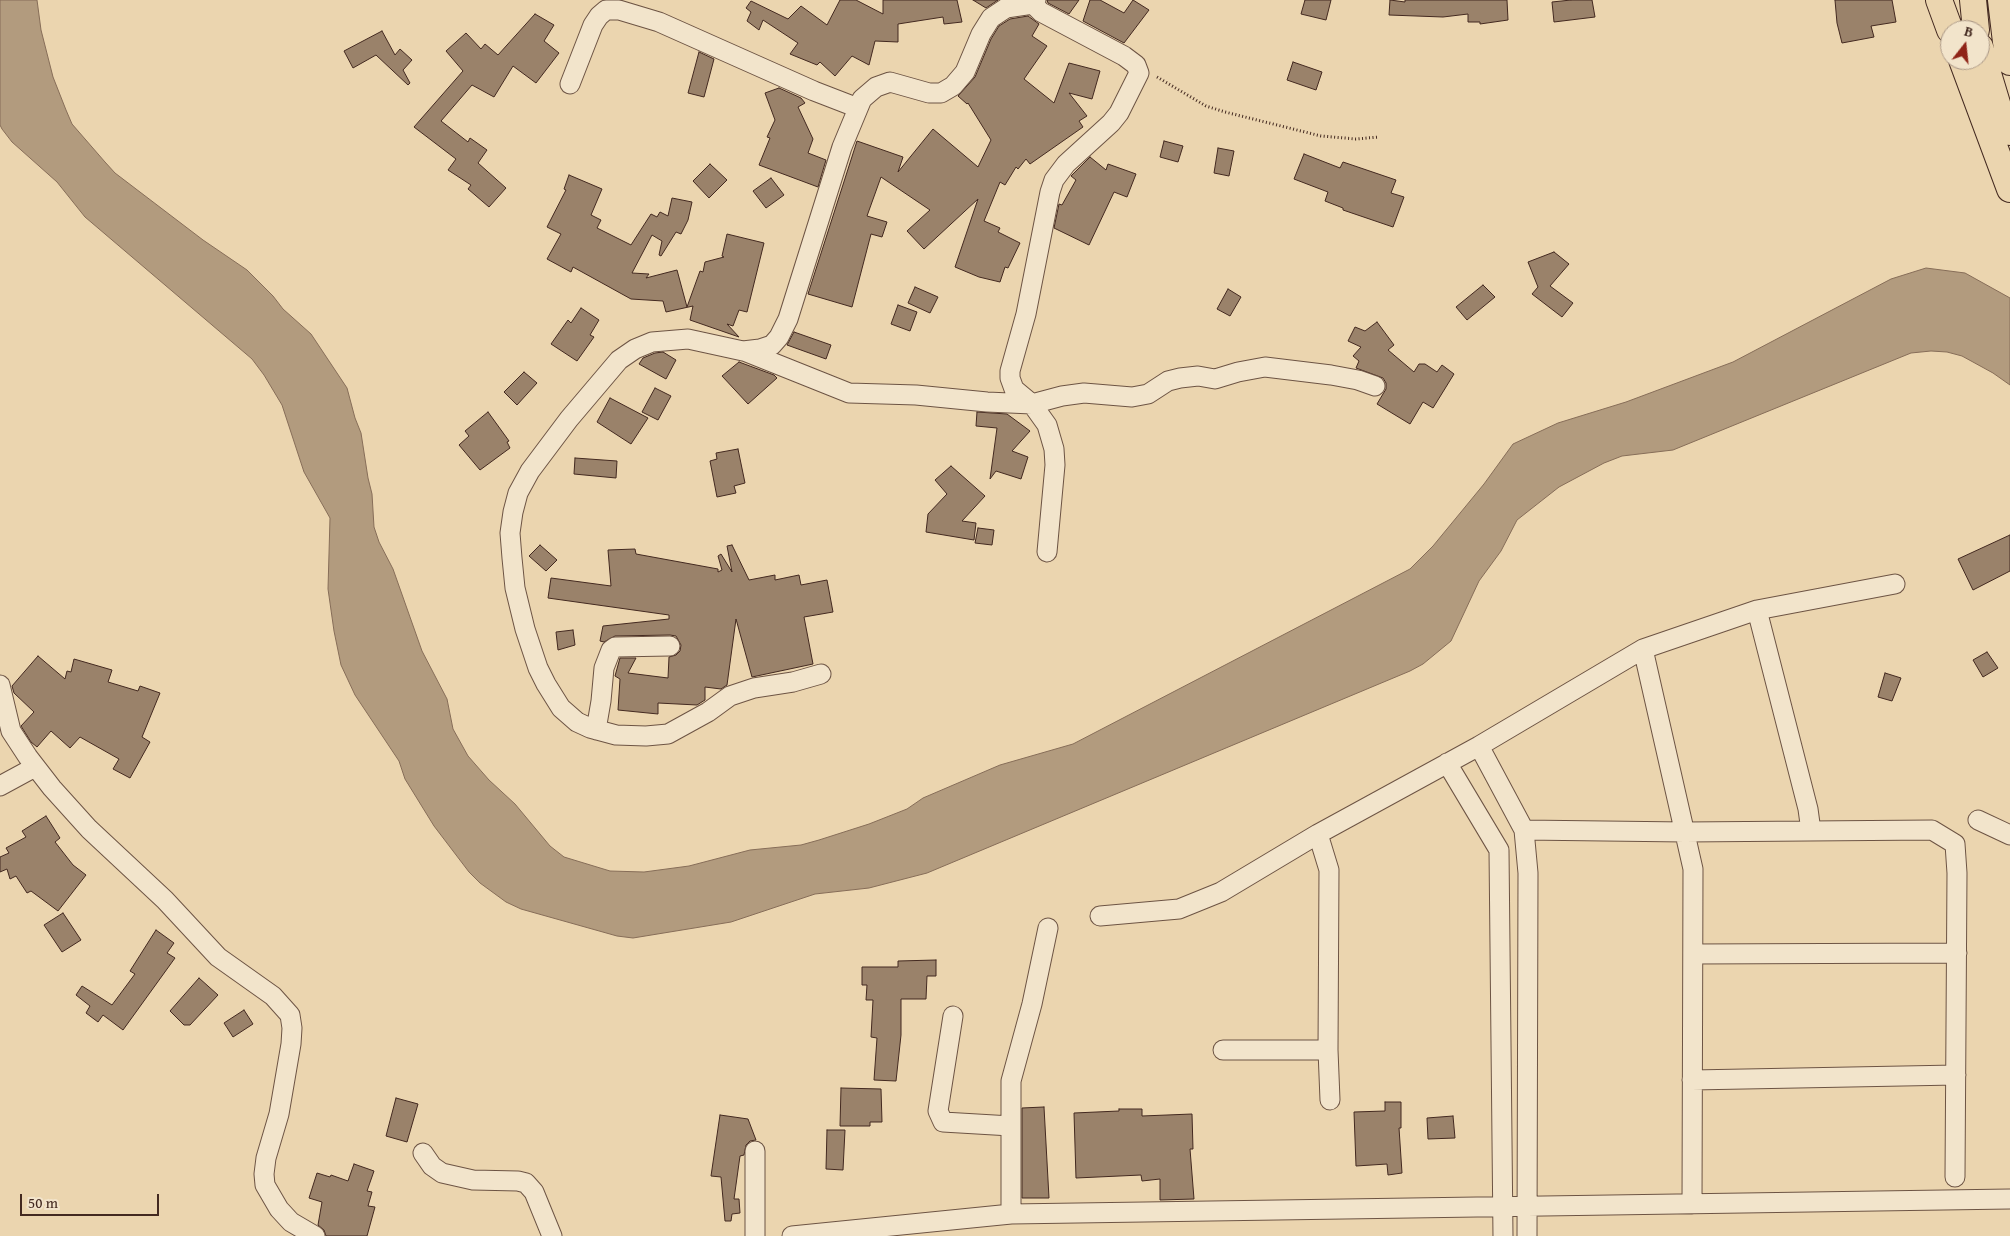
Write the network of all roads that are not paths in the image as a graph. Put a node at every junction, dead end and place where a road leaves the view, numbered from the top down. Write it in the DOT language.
graph roads {
  1 [pos="1939,0"];
  2 [pos="1973,0"];
  3 [pos="2001,0"];
  4 [pos="1035,2"];
  5 [pos="1004,4"];
  6 [pos="1946,20"];
  7 [pos="1975,20"];
  8 [pos="2009,48"];
  9 [pos="1966,70"];
  10 [pos="1987,70"];
  11 [pos="570,84"];
  12 [pos="858,108"];
  13 [pos="2010,132"];
  14 [pos="2010,189"];
  15 [pos="743,351"];
  16 [pos="1375,386"];
  17 [pos="1032,404"];
  18 [pos="1047,552"];
  19 [pos="1895,584"];
  20 [pos="1757,610"];
  21 [pos="670,646"];
  22 [pos="1643,649"];
  23 [pos="821,674"];
  24 [pos="0,686"];
  25 [pos="596,730"];
  26 [pos="1479,746"];
  27 [pos="1447,764"];
  28 [pos="35,767"];
  29 [pos="0,786"];
  30 [pos="1978,820"];
  31 [pos="1524,830"];
  32 [pos="1811,831"];
  33 [pos="1685,832"];
  34 [pos="1318,834"];
  35 [pos="2010,836"];
  36 [pos="1100,916"];
  37 [pos="1048,928"];
  38 [pos="1957,952"];
  39 [pos="1693,954"];
  40 [pos="953,1016"];
  41 [pos="1223,1050"];
  42 [pos="1328,1050"];
  43 [pos="1956,1075"];
  44 [pos="1692,1080"];
  45 [pos="1330,1100"];
  46 [pos="1011,1126"];
  47 [pos="755,1151"];
  48 [pos="422,1152"];
  49 [pos="1955,1177"];
  50 [pos="2010,1199"];
  51 [pos="1692,1204"];
  52 [pos="1527,1206"];
  53 [pos="1503,1207"];
  54 [pos="1011,1214"];
  55 [pos="315,1236"];
  56 [pos="552,1236"];
  57 [pos="755,1236"];
  58 [pos="792,1236"];
  59 [pos="1503,1236"];
  60 [pos="1527,1236"];
  1 -- 6 [label="highway"];
  2 -- 7 [label="highway"];
  3 -- 8 [label="highway"];
  4 -- 5 [label="street"];
  4 -- 17 [label="street"];
  5 -- 12 [label="street"];
  9 -- 14 [label="highway"];
  10 -- 13 [label="highway"];
  11 -- 12 [label="street"];
  12 -- 15 [label="street"];
  15 -- 17 [label="street"];
  15 -- 25 [label="street"];
  16 -- 17 [label="street"];
  17 -- 18 [label="street"];
  19 -- 20 [label="street"];
  20 -- 22 [label="street"];
  20 -- 32 [label="street"];
  21 -- 25 [label="street"];
  22 -- 26 [label="street"];
  22 -- 33 [label="street"];
  23 -- 25 [label="street"];
  24 -- 28 [label="street"];
  26 -- 27 [label="street"];
  26 -- 31 [label="street"];
  27 -- 34 [label="street"];
  27 -- 53 [label="street"];
  28 -- 29 [label="street"];
  28 -- 55 [label="street"];
  30 -- 35 [label="street"];
  31 -- 33 [label="street"];
  31 -- 52 [label="street"];
  32 -- 33 [label="street"];
  32 -- 38 [label="street"];
  33 -- 39 [label="street"];
  34 -- 36 [label="street"];
  34 -- 42 [label="street"];
  37 -- 46 [label="street"];
  38 -- 39 [label="street"];
  38 -- 43 [label="street"];
  39 -- 44 [label="street"];
  40 -- 46 [label="street"];
  41 -- 42 [label="street"];
  42 -- 45 [label="street"];
  43 -- 44 [label="street"];
  43 -- 49 [label="street"];
  44 -- 51 [label="street"];
  46 -- 54 [label="street"];
  47 -- 57 [label="street"];
  48 -- 56 [label="street"];
  50 -- 51 [label="street"];
  51 -- 52 [label="street"];
  52 -- 53 [label="street"];
  52 -- 60 [label="street"];
  53 -- 54 [label="street"];
  53 -- 59 [label="street"];
  54 -- 58 [label="street"];
}
